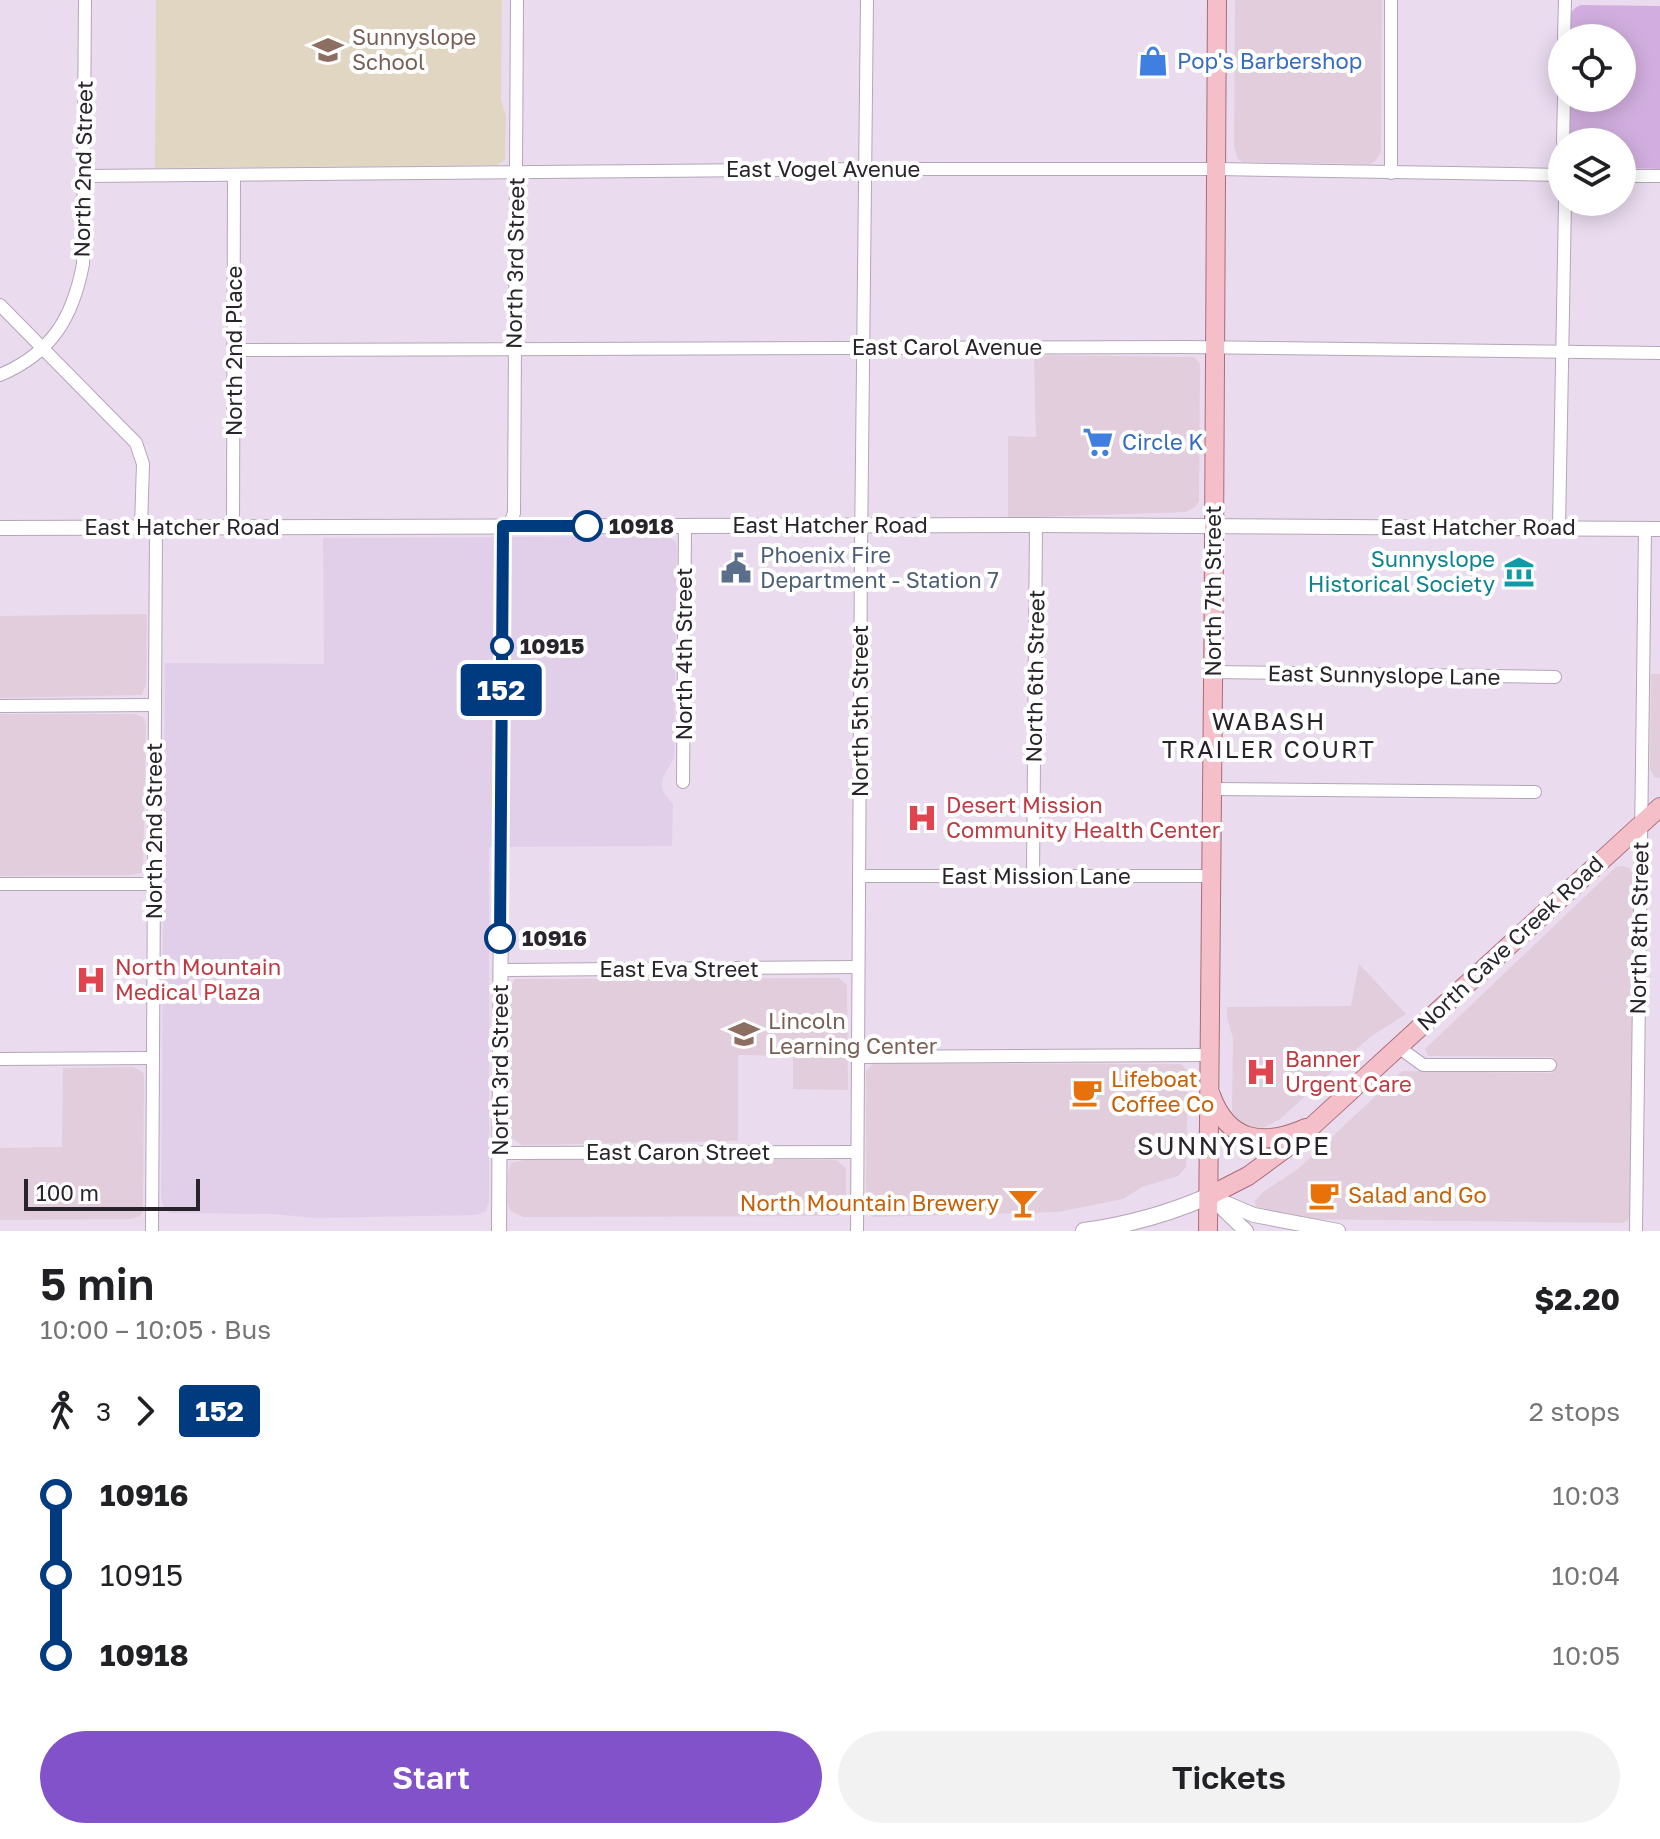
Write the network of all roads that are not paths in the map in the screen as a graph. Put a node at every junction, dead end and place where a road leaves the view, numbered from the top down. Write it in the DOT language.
graph roads {
  1 [pos="85,0"];
  2 [pos="517,0"];
  3 [pos="867,0"];
  4 [pos="1217,0"];
  5 [pos="1391,0"];
  6 [pos="1565,0"];
  7 [pos="1564,24"];
  8 [pos="867,169"];
  9 [pos="1218,169"];
  10 [pos="517,172"];
  11 [pos="1391,173"];
  12 [pos="234,175"];
  13 [pos="1548,175"];
  14 [pos="83,176"];
  15 [pos="1636,176"];
  16 [pos="1660,176"];
  17 [pos="1565,216"];
  18 [pos="0,305"];
  19 [pos="862,347"];
  20 [pos="514,348"];
  21 [pos="1215,348"];
  22 [pos="43,349"];
  23 [pos="233,350"];
  24 [pos="1563,352"];
  25 [pos="1660,353"];
  26 [pos="0,375"];
  27 [pos="685,525"];
  28 [pos="862,525"];
  29 [pos="1036,525"];
  30 [pos="1213,525"];
  31 [pos="506,526"];
  32 [pos="149,527"];
  33 [pos="233,527"];
  34 [pos="1559,527"];
  35 [pos="0,528"];
  36 [pos="1652,529"];
  37 [pos="1213,672"];
  38 [pos="1555,677"];
  39 [pos="155,705"];
  40 [pos="0,706"];
  41 [pos="683,782"];
  42 [pos="1213,789"];
  43 [pos="1535,792"];
  44 [pos="1660,807"];
  45 [pos="1640,824"];
  46 [pos="859,876"];
  47 [pos="1033,876"];
  48 [pos="1213,876"];
  49 [pos="0,884"];
  50 [pos="154,884"];
  51 [pos="858,967"];
  52 [pos="500,970"];
  53 [pos="1397,1046"];
  54 [pos="1210,1055"];
  55 [pos="857,1057"];
  56 [pos="153,1058"];
  57 [pos="0,1059"];
  58 [pos="1550,1065"];
  59 [pos="1209,1089"];
  60 [pos="1316,1124"];
  61 [pos="857,1152"];
  62 [pos="500,1153"];
  63 [pos="1209,1196"];
  64 [pos="152,1231"];
  65 [pos="499,1231"];
  66 [pos="857,1231"];
  67 [pos="1084,1231"];
  68 [pos="1208,1231"];
  69 [pos="1246,1231"];
  70 [pos="1338,1231"];
  71 [pos="1636,1231"];
  1 -- 14 [label="street, North 2nd Street"];
  2 -- 10 [label="street, North 3rd Street"];
  3 -- 8 [label="street, North 5th Street"];
  4 -- 9 [label="main road, North 7th Street"];
  5 -- 11 [label="street"];
  6 -- 7 [label="street"];
  8 -- 9 [label="street, East Vogel Avenue"];
  8 -- 10 [label="street, East Vogel Avenue"];
  8 -- 19 [label="street, North 5th Street"];
  9 -- 11 [label="street, East Vogel Avenue"];
  9 -- 21 [label="main road, North 7th Street"];
  10 -- 12 [label="street, East Vogel Avenue"];
  10 -- 20 [label="street, North 3rd Street"];
  11 -- 13 [label="street, East Vogel Avenue"];
  12 -- 14 [label="street, East Vogel Avenue"];
  12 -- 23 [label="street, North 2nd Place"];
  14 -- 22 [label="street, North 2nd Street"];
  15 -- 16 [label="street"];
  17 -- 24 [label="street"];
  18 -- 22 [label="street"];
  19 -- 20 [label="street, East Carol Avenue"];
  19 -- 21 [label="street, East Carol Avenue"];
  19 -- 28 [label="street, North 5th Street"];
  20 -- 23 [label="street, East Carol Avenue"];
  20 -- 31 [label="street, North 3rd Street"];
  21 -- 24 [label="street, East Carol Avenue"];
  21 -- 30 [label="main road, North 7th Street"];
  22 -- 26 [label="street"];
  22 -- 32 [label="street, North 2nd Street"];
  23 -- 33 [label="street, North 2nd Place"];
  24 -- 25 [label="street, East Carol Avenue"];
  24 -- 34 [label="street"];
  27 -- 28 [label="street, East Hatcher Road"];
  27 -- 31 [label="street, East Hatcher Road"];
  27 -- 41 [label="street, North 4th Street"];
  28 -- 29 [label="street, East Hatcher Road"];
  28 -- 46 [label="street, North 5th Street"];
  29 -- 30 [label="street, East Hatcher Road"];
  29 -- 47 [label="street, North 6th Street"];
  30 -- 34 [label="street, East Hatcher Road"];
  30 -- 37 [label="main road, North 7th Street"];
  31 -- 33 [label="street, East Hatcher Road"];
  31 -- 52 [label="street, North 3rd Street"];
  32 -- 33 [label="street, East Hatcher Road"];
  32 -- 35 [label="street, East Hatcher Road"];
  32 -- 39 [label="street, North 2nd Street"];
  34 -- 36 [label="street, East Hatcher Road"];
  36 -- 45 [label="street, North 8th Street"];
  37 -- 38 [label="street, East Sunnyslope Lane"];
  37 -- 42 [label="main road, North 7th Street"];
  39 -- 40 [label="street"];
  39 -- 50 [label="street, North 2nd Street"];
  42 -- 43 [label="street"];
  42 -- 48 [label="main road, North 7th Street"];
  44 -- 45 [label="main road, North Cave Creek Road"];
  45 -- 53 [label="main road, North Cave Creek Road"];
  45 -- 71 [label="street, North 8th Street"];
  46 -- 47 [label="street, East Mission Lane"];
  46 -- 51 [label="street, North 5th Street"];
  47 -- 48 [label="street, East Mission Lane"];
  48 -- 54 [label="main road, North 7th Street"];
  49 -- 50 [label="street"];
  50 -- 56 [label="street, North 2nd Street"];
  51 -- 52 [label="street, East Eva Street"];
  51 -- 55 [label="street, North 5th Street"];
  52 -- 62 [label="street, North 3rd Street"];
  53 -- 58 [label="street"];
  53 -- 60 [label="main road, North Cave Creek Road"];
  54 -- 55 [label="street"];
  54 -- 59 [label="main road, North 7th Street"];
  55 -- 61 [label="street, North 5th Street"];
  56 -- 57 [label="street"];
  56 -- 64 [label="street, North 2nd Street"];
  59 -- 60 [label="main road"];
  59 -- 63 [label="main road, North 7th Street"];
  60 -- 63 [label="main road, North Cave Creek Road"];
  61 -- 62 [label="street, East Caron Street"];
  61 -- 66 [label="street, North 5th Street"];
  62 -- 65 [label="street, North 3rd Street"];
  63 -- 67 [label="main road"];
  63 -- 68 [label="main road, North 7th Street"];
  63 -- 69 [label="street"];
  63 -- 70 [label="street"];
}
